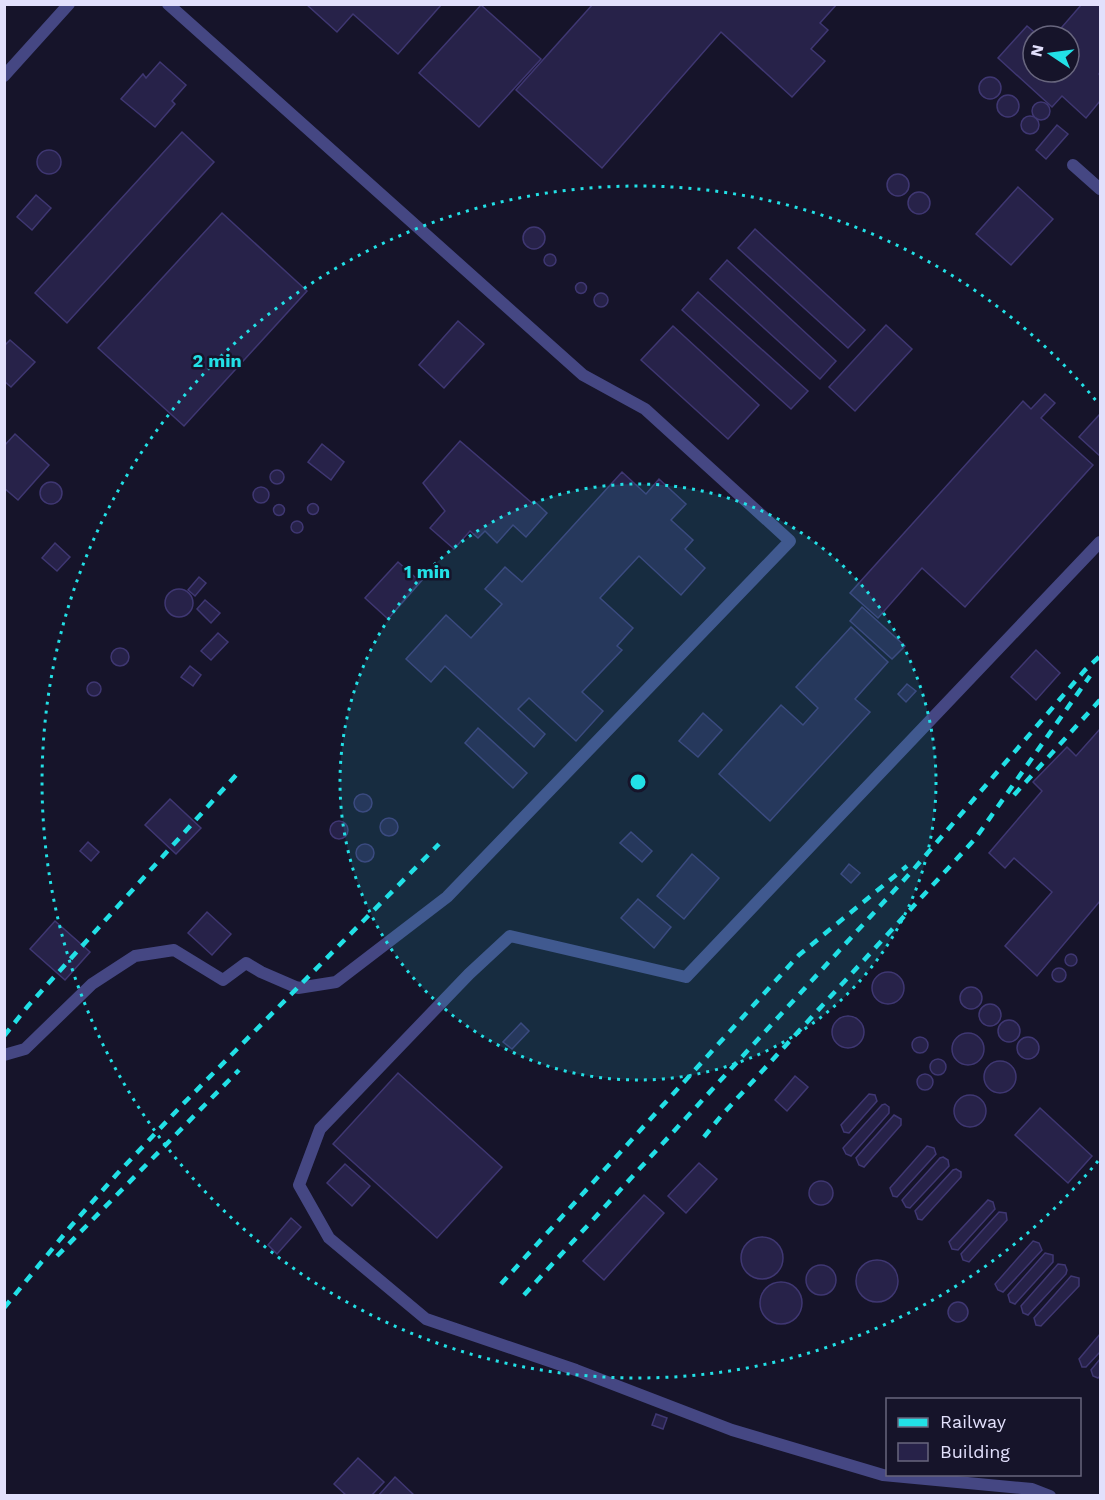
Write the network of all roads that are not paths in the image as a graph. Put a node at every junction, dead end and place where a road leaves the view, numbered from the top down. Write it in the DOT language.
graph roads {
  1 [pos="69,4"];
  2 [pos="168,4"];
  3 [pos="4,76"];
  4 [pos="1073,165"];
  5 [pos="1101,189"];
  6 [pos="1101,542"];
  7 [pos="4,1055"];
  8 [pos="886,1475"];
  9 [pos="894,1476"];
  10 [pos="1050,1496"];
  1 -- 3 [label="lane"];
  2 -- 7 [label="lane"];
  4 -- 5 [label="lane"];
  6 -- 8 [label="lane"];
  9 -- 10 [label="lane"];
}
